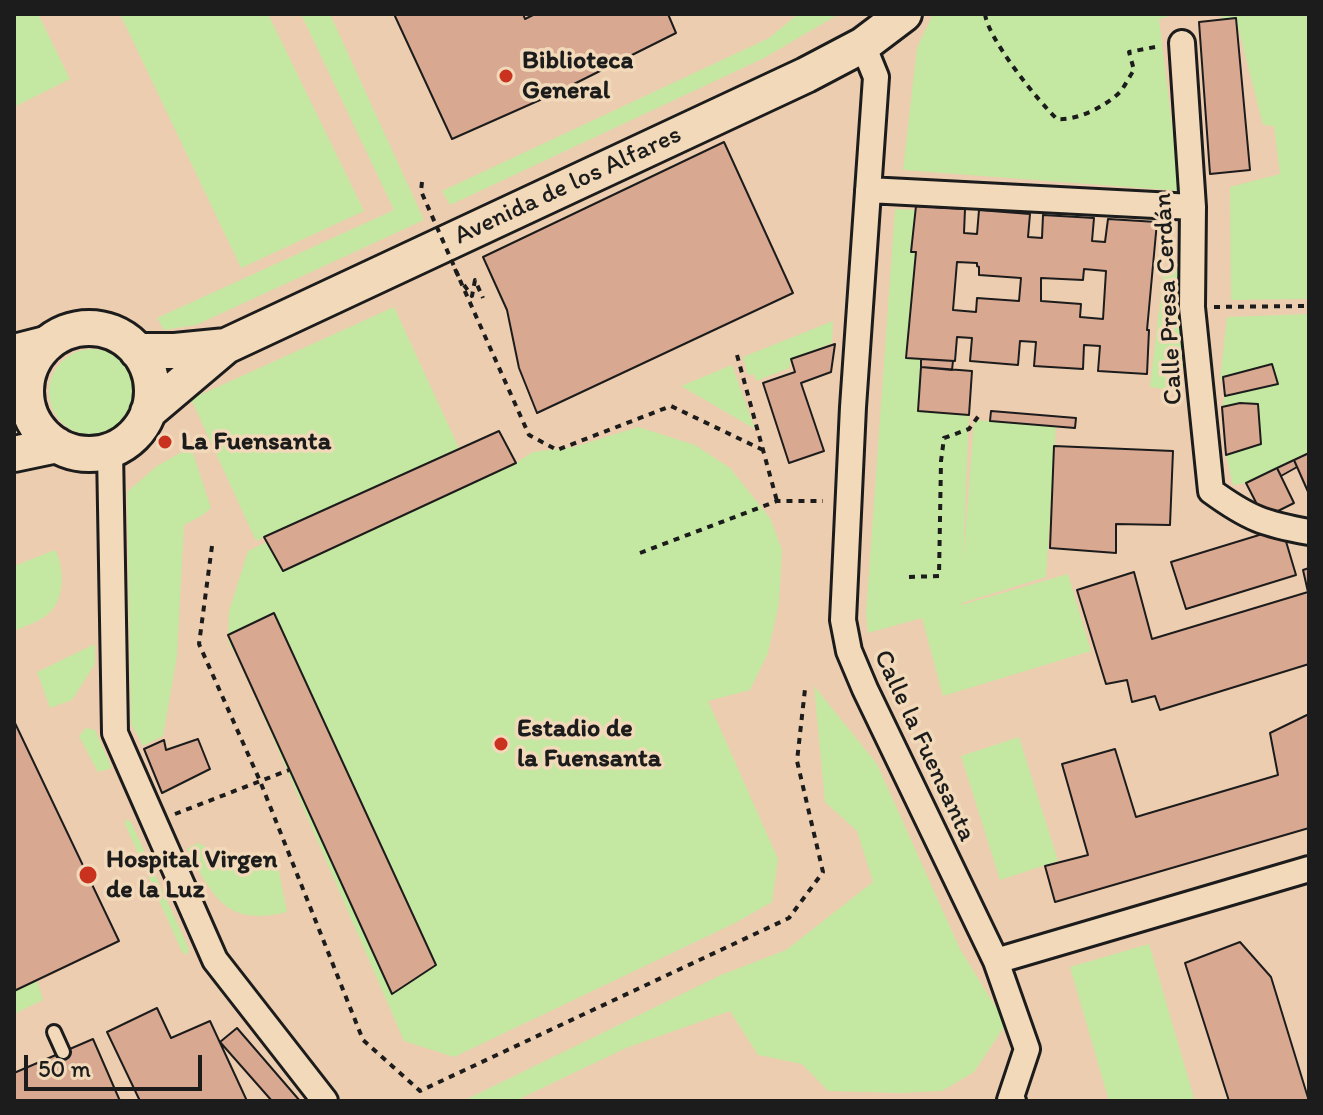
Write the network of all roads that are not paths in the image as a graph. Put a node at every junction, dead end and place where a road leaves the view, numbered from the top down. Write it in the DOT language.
graph roads {
  1 [pos="904,14"];
  2 [pos="1182,43"];
  3 [pos="863,45"];
  4 [pos="868,190"];
  5 [pos="1193,207"];
  6 [pos="65,334"];
  7 [pos="226,346"];
  8 [pos="14,347"];
  9 [pos="137,351"];
  10 [pos="21,398"];
  11 [pos="148,412"];
  12 [pos="57,445"];
  13 [pos="110,451"];
  14 [pos="14,454"];
  15 [pos="1309,532"];
  16 [pos="1302,872"];
  17 [pos="996,961"];
  18 [pos="54,1032"];
  19 [pos="63,1052"];
  20 [pos="325,1101"];
  21 [pos="1012,1101"];
  1 -- 3 [label="street, Avenida de los Alfares"];
  2 -- 5 [label="street, Calle Presa Cerdán"];
  3 -- 4 [label="street, Calle la Fuensanta"];
  3 -- 7 [label="street, Avenida de los Alfares"];
  4 -- 5 [label="street"];
  4 -- 17 [label="street, Calle la Fuensanta"];
  5 -- 15 [label="street, Calle Presa Cerdán"];
  6 -- 8 [label="street"];
  6 -- 9 [label="street"];
  6 -- 10 [label="street"];
  7 -- 9 [label="street, Avenida de los Alfares"];
  7 -- 11 [label="street, Avenida de los Alfares"];
  9 -- 11 [label="street"];
  10 -- 12 [label="street"];
  11 -- 13 [label="street"];
  12 -- 13 [label="street"];
  12 -- 14 [label="street"];
  13 -- 20 [label="street"];
  16 -- 17 [label="street"];
  17 -- 21 [label="street, Calle la Fuensanta"];
  18 -- 19 [label="lane"];
}
